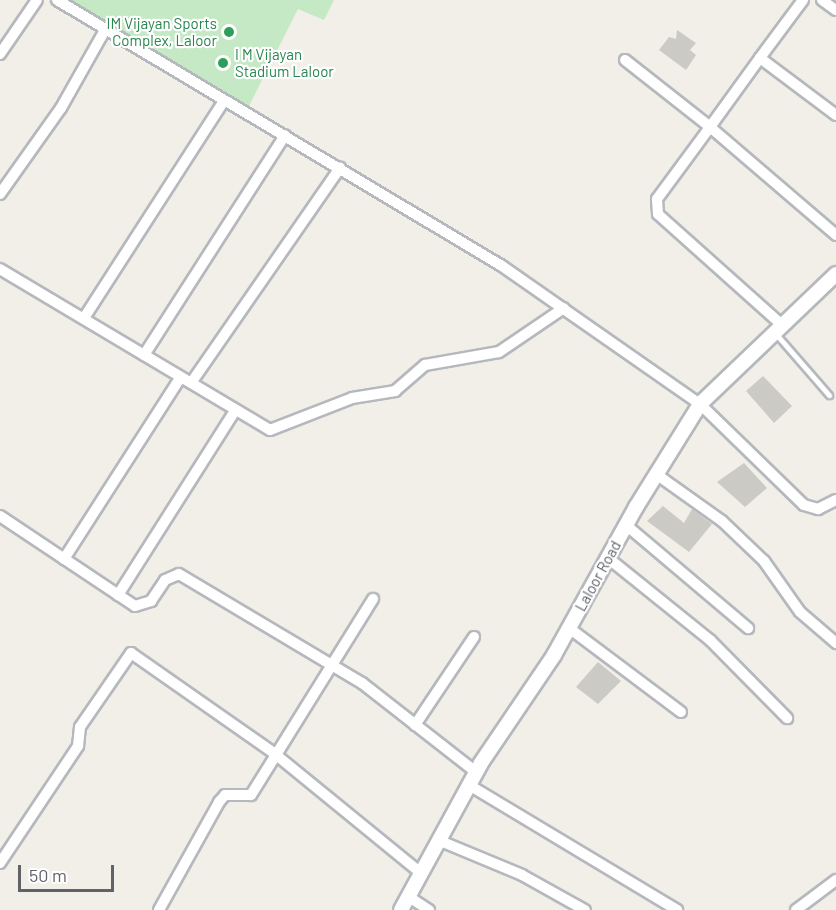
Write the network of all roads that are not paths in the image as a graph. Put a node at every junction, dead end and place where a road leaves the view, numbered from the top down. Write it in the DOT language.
graph roads {
  1 [pos="37,0"];
  2 [pos="57,0"];
  3 [pos="803,0"];
  4 [pos="822,0"];
  5 [pos="836,10"];
  6 [pos="105,30"];
  7 [pos="0,54"];
  8 [pos="760,58"];
  9 [pos="625,60"];
  10 [pos="224,100"];
  11 [pos="836,116"];
  12 [pos="710,128"];
  13 [pos="285,135"];
  14 [pos="340,168"];
  15 [pos="0,194"];
  16 [pos="836,235"];
  17 [pos="0,269"];
  18 [pos="836,274"];
  19 [pos="564,308"];
  20 [pos="84,318"];
  21 [pos="778,329"];
  22 [pos="144,355"];
  23 [pos="180,378"];
  24 [pos="191,383"];
  25 [pos="829,394"];
  26 [pos="700,404"];
  27 [pos="234,412"];
  28 [pos="656,474"];
  29 [pos="836,500"];
  30 [pos="0,516"];
  31 [pos="626,525"];
  32 [pos="608,558"];
  33 [pos="64,559"];
  34 [pos="118,595"];
  35 [pos="373,599"];
  36 [pos="569,628"];
  37 [pos="748,628"];
  38 [pos="474,637"];
  39 [pos="836,643"];
  40 [pos="330,664"];
  41 [pos="681,712"];
  42 [pos="787,718"];
  43 [pos="415,725"];
  44 [pos="275,754"];
  45 [pos="473,778"];
  46 [pos="438,840"];
  47 [pos="0,863"];
  48 [pos="421,873"];
  49 [pos="836,880"];
  50 [pos="409,897"];
  51 [pos="159,910"];
  52 [pos="401,910"];
  53 [pos="429,910"];
  54 [pos="585,910"];
  55 [pos="677,910"];
  56 [pos="796,910"];
  1 -- 7 [label="street"];
  2 -- 6 [label="street"];
  3 -- 8 [label="street"];
  4 -- 5 [label="street"];
  6 -- 10 [label="street"];
  6 -- 15 [label="street"];
  8 -- 11 [label="street"];
  8 -- 12 [label="street"];
  9 -- 12 [label="street"];
  10 -- 13 [label="street"];
  10 -- 20 [label="street"];
  12 -- 16 [label="street"];
  12 -- 21 [label="street"];
  13 -- 14 [label="street"];
  13 -- 22 [label="street"];
  14 -- 19 [label="street"];
  14 -- 24 [label="street"];
  17 -- 20 [label="street"];
  18 -- 21 [label="street, Laloor Road"];
  19 -- 26 [label="street"];
  19 -- 27 [label="street"];
  20 -- 22 [label="street"];
  21 -- 25 [label="lane"];
  21 -- 26 [label="street, Laloor Road"];
  22 -- 23 [label="street"];
  23 -- 24 [label="street"];
  23 -- 33 [label="street"];
  24 -- 27 [label="street"];
  26 -- 28 [label="street, Laloor Road"];
  26 -- 29 [label="street"];
  27 -- 34 [label="street"];
  28 -- 31 [label="street, Laloor Road"];
  28 -- 39 [label="street"];
  30 -- 33 [label="street"];
  31 -- 32 [label="street, Laloor Road"];
  31 -- 37 [label="street"];
  32 -- 36 [label="street, Laloor Road"];
  32 -- 42 [label="street"];
  33 -- 34 [label="street"];
  34 -- 40 [label="street"];
  35 -- 40 [label="street"];
  36 -- 41 [label="street"];
  36 -- 45 [label="street, Laloor Road"];
  38 -- 43 [label="street"];
  40 -- 43 [label="street"];
  40 -- 44 [label="street"];
  43 -- 45 [label="street"];
  44 -- 47 [label="street"];
  44 -- 48 [label="street"];
  44 -- 51 [label="street"];
  45 -- 46 [label="street, Laloor Road"];
  45 -- 55 [label="street"];
  46 -- 48 [label="street, Laloor Road"];
  46 -- 54 [label="street"];
  48 -- 50 [label="street, Laloor Road"];
  49 -- 56 [label="street"];
  50 -- 52 [label="street, Laloor Road"];
  50 -- 53 [label="street"];
}
